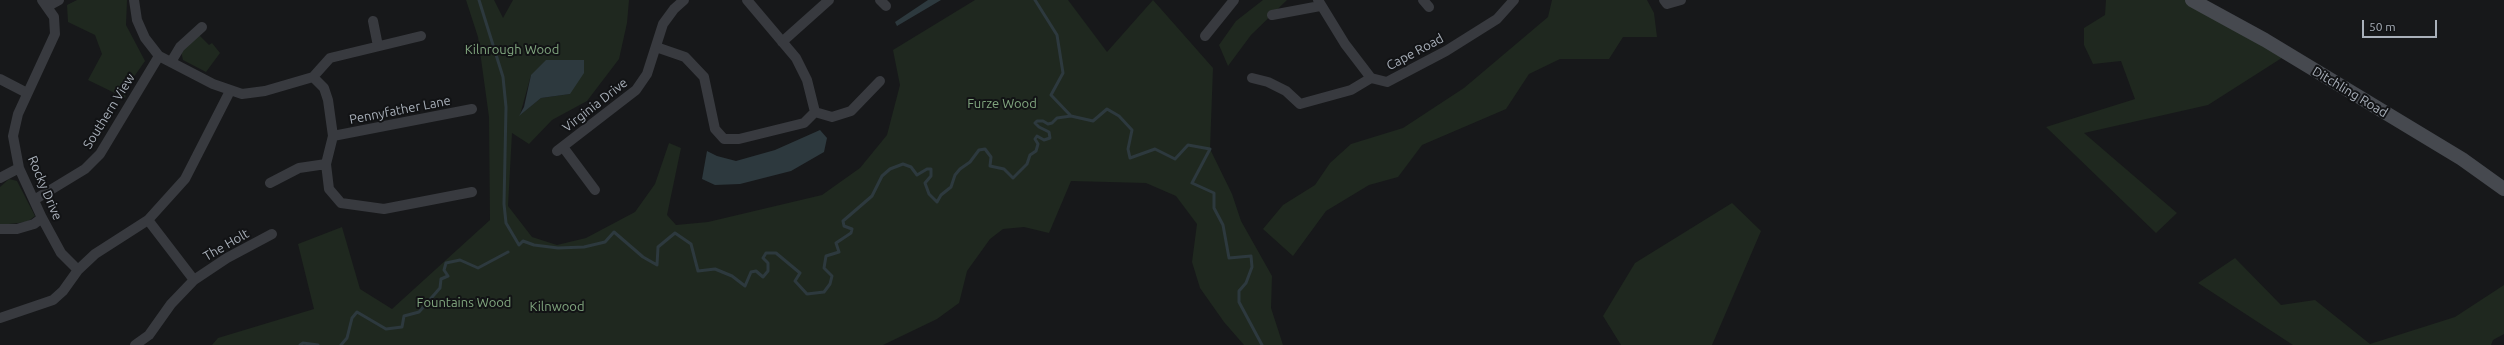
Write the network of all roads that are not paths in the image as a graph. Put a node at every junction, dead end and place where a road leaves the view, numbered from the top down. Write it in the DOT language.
graph roads {
  1 [pos="59,0"];
  2 [pos="134,0"];
  3 [pos="683,0"];
  4 [pos="747,0"];
  5 [pos="829,0"];
  6 [pos="1234,0"];
  7 [pos="1514,0"];
  8 [pos="1664,0"];
  9 [pos="1681,0"];
  10 [pos="2192,0"];
  11 [pos="45,3"];
  12 [pos="1319,3"];
  13 [pos="1272,15"];
  14 [pos="372,21"];
  15 [pos="202,27"];
  16 [pos="421,36"];
  17 [pos="1205,36"];
  18 [pos="782,42"];
  19 [pos="378,46"];
  20 [pos="656,47"];
  21 [pos="159,56"];
  22 [pos="171,62"];
  23 [pos="313,77"];
  24 [pos="1252,78"];
  25 [pos="1371,78"];
  26 [pos="0,79"];
  27 [pos="880,81"];
  28 [pos="230,91"];
  29 [pos="27,93"];
  30 [pos="472,109"];
  31 [pos="816,112"];
  32 [pos="333,136"];
  33 [pos="326,164"];
  34 [pos="19,168"];
  35 [pos="0,178"];
  36 [pos="270,184"];
  37 [pos="2504,189"];
  38 [pos="595,190"];
  39 [pos="472,192"];
  40 [pos="34,200"];
  41 [pos="42,218"];
  42 [pos="148,220"];
  43 [pos="0,229"];
  44 [pos="272,234"];
  45 [pos="78,270"];
  46 [pos="194,280"];
  47 [pos="0,318"];
  48 [pos="135,345"];
  1 -- 11 [label="street"];
  2 -- 21 [label="street"];
  3 -- 20 [label="street, Virginia Drive"];
  4 -- 18 [label="street"];
  5 -- 18 [label="street"];
  6 -- 17 [label="street"];
  7 -- 25 [label="street, Cape Road"];
  8 -- 9 [label="street"];
  10 -- 37 [label="main road, Ditchling Road"];
  11 -- 29 [label="street, Rocky Drive"];
  12 -- 13 [label="street"];
  12 -- 25 [label="street"];
  14 -- 19 [label="street"];
  15 -- 22 [label="street"];
  16 -- 19 [label="street"];
  18 -- 31 [label="street"];
  19 -- 23 [label="street"];
  20 -- 31 [label="street"];
  20 -- 38 [label="street, Virginia Drive"];
  21 -- 22 [label="street"];
  21 -- 40 [label="street, Southern View"];
  22 -- 28 [label="street"];
  23 -- 28 [label="street"];
  23 -- 32 [label="street"];
  24 -- 25 [label="street"];
  26 -- 29 [label="street"];
  27 -- 31 [label="street"];
  28 -- 42 [label="street"];
  29 -- 34 [label="street, Rocky Drive"];
  30 -- 32 [label="street, Pennyfather Lane"];
  32 -- 33 [label="street"];
  33 -- 36 [label="street"];
  33 -- 39 [label="street"];
  34 -- 35 [label="street"];
  34 -- 40 [label="street, Rocky Drive"];
  40 -- 41 [label="street, Rocky Drive"];
  41 -- 43 [label="street"];
  41 -- 45 [label="street, Rocky Drive"];
  42 -- 45 [label="street"];
  42 -- 46 [label="street"];
  44 -- 46 [label="street, The Holt"];
  45 -- 47 [label="street"];
  46 -- 48 [label="street, The Holt"];
}
